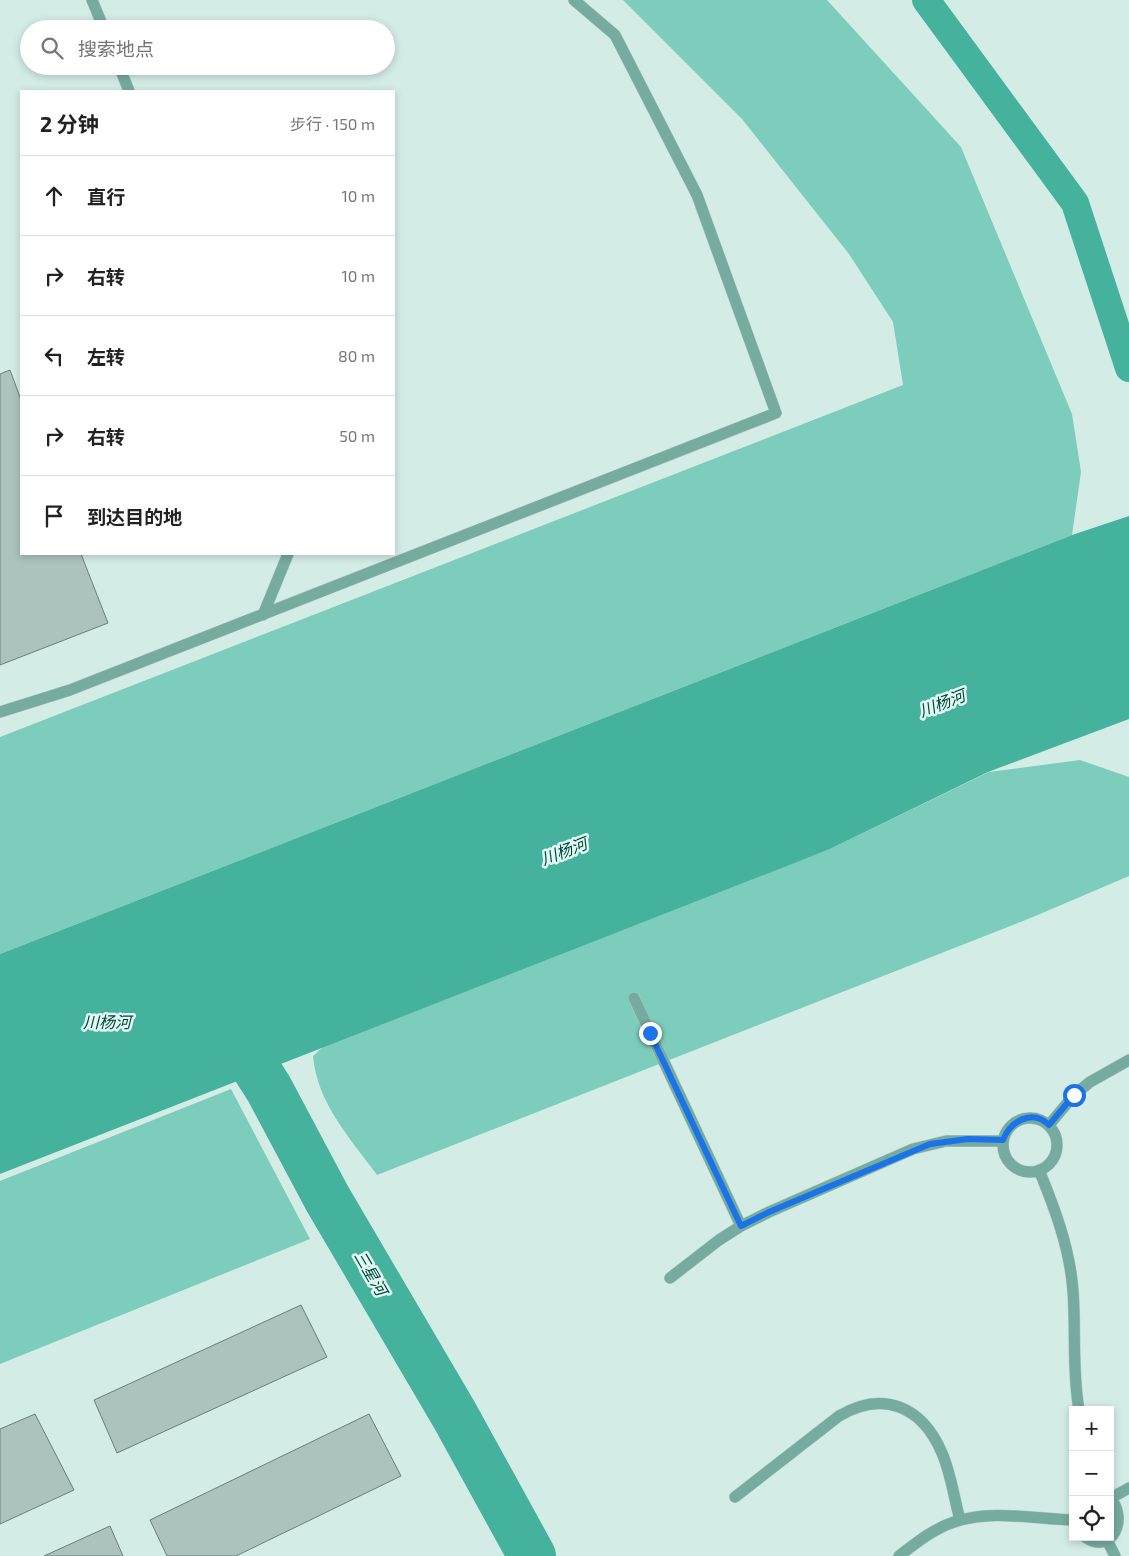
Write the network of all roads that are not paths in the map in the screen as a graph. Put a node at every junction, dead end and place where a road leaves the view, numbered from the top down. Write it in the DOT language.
graph roads {
  1 [pos="92,0"];
  2 [pos="574,0"];
  3 [pos="100,20"];
  4 [pos="123,75"];
  5 [pos="129,90"];
  6 [pos="288,555"];
  7 [pos="263,615"];
  8 [pos="0,712"];
  9 [pos="634,998"];
  10 [pos="1129,1060"];
  11 [pos="1049,1125"];
  12 [pos="1003,1140"];
  13 [pos="1039,1170"];
  14 [pos="741,1226"];
  15 [pos="670,1278"];
  16 [pos="1078,1406"];
  17 [pos="1129,1488"];
  18 [pos="1114,1496"];
  19 [pos="735,1497"];
  20 [pos="1114,1500"];
  21 [pos="960,1520"];
  22 [pos="1069,1520"];
  23 [pos="1127,1520"];
  24 [pos="1094,1541"];
  25 [pos="1108,1542"];
  26 [pos="898,1556"];
  27 [pos="1115,1556"];
  1 -- 3 [label="lane"];
  2 -- 7 [label="lane"];
  4 -- 5 [label="lane"];
  6 -- 7 [label="lane"];
  7 -- 8 [label="lane"];
  9 -- 14 [label="lane"];
  10 -- 11 [label="lane"];
  11 -- 12 [label="lane"];
  11 -- 13 [label="lane"];
  12 -- 13 [label="lane"];
  12 -- 14 [label="lane"];
  13 -- 16 [label="lane"];
  14 -- 15 [label="lane"];
  17 -- 18 [label="lane"];
  19 -- 21 [label="lane"];
  20 -- 23 [label="lane"];
  21 -- 22 [label="lane"];
  21 -- 26 [label="lane"];
  23 -- 25 [label="lane"];
  24 -- 25 [label="lane"];
  25 -- 27 [label="lane"];
}
